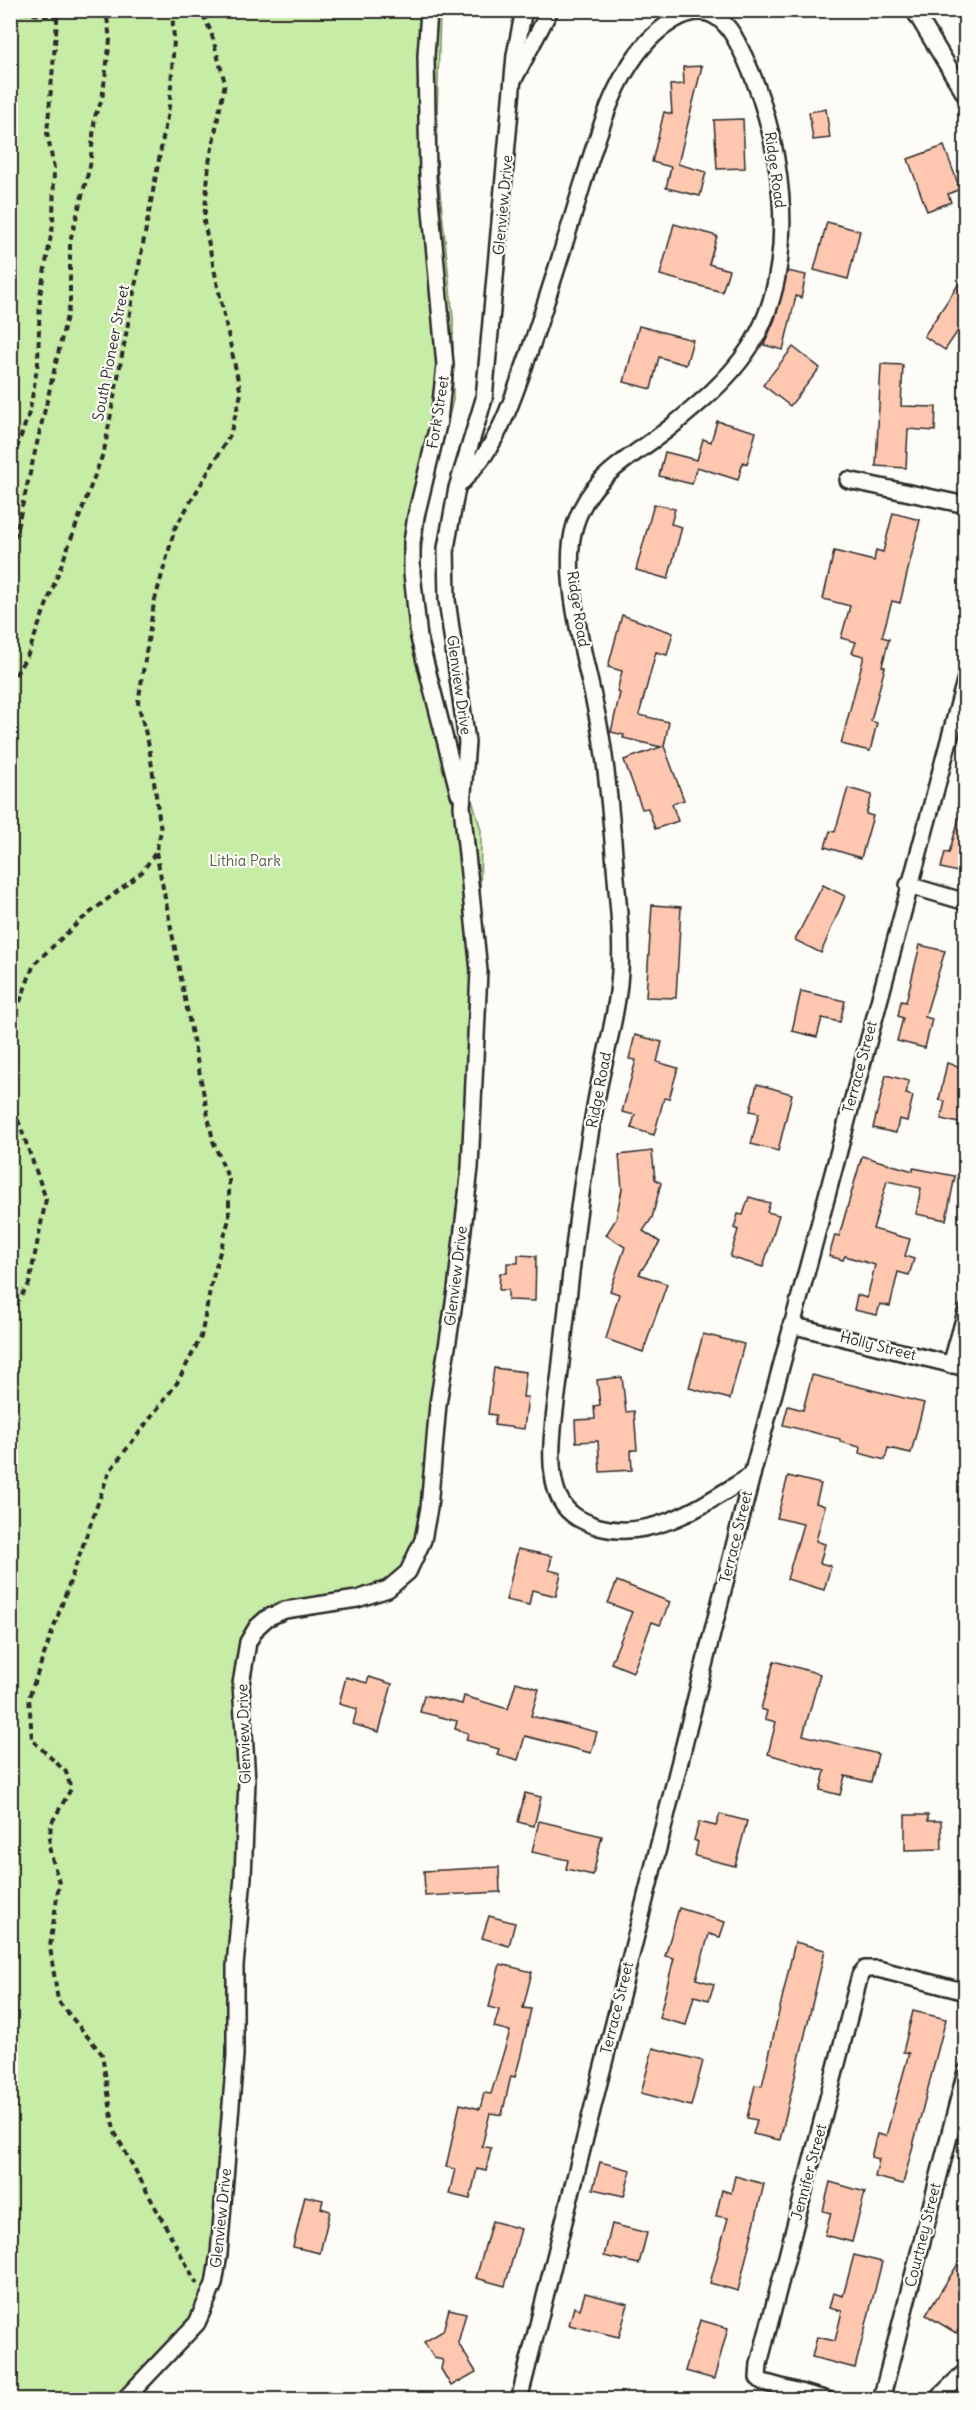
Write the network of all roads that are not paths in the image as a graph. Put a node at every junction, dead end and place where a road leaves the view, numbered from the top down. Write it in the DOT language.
graph roads {
  1 [pos="429,10"];
  2 [pos="524,10"];
  3 [pos="550,10"];
  4 [pos="914,10"];
  5 [pos="514,78"];
  6 [pos="966,96"];
  7 [pos="848,480"];
  8 [pos="458,488"];
  9 [pos="966,505"];
  10 [pos="966,677"];
  11 [pos="462,806"];
  12 [pos="908,885"];
  13 [pos="966,902"];
  14 [pos="966,1312"];
  15 [pos="791,1325"];
  16 [pos="958,1366"];
  17 [pos="752,1475"];
  18 [pos="966,1992"];
  19 [pos="966,2071"];
  20 [pos="966,2371"];
  21 [pos="124,2400"];
  22 [pos="519,2400"];
  23 [pos="828,2400"];
  24 [pos="881,2400"];
  25 [pos="936,2400"];
  1 -- 11 [label="street, Fork Street"];
  2 -- 5 [label="street, Glenview Drive"];
  3 -- 5 [label="street"];
  4 -- 6 [label="street"];
  5 -- 8 [label="street, Glenview Drive"];
  7 -- 9 [label="street"];
  8 -- 11 [label="street, Glenview Drive"];
  8 -- 17 [label="street, Ridge Road"];
  10 -- 12 [label="street, Terrace Street"];
  11 -- 21 [label="street, Glenview Drive"];
  12 -- 13 [label="street"];
  12 -- 15 [label="street, Terrace Street"];
  14 -- 16 [label="street"];
  15 -- 16 [label="street, Holly Street"];
  15 -- 17 [label="street, Terrace Street"];
  17 -- 22 [label="street, Terrace Street"];
  18 -- 23 [label="street, Jennifer Street"];
  19 -- 24 [label="street, Courtney Street"];
  20 -- 25 [label="street"];
}
